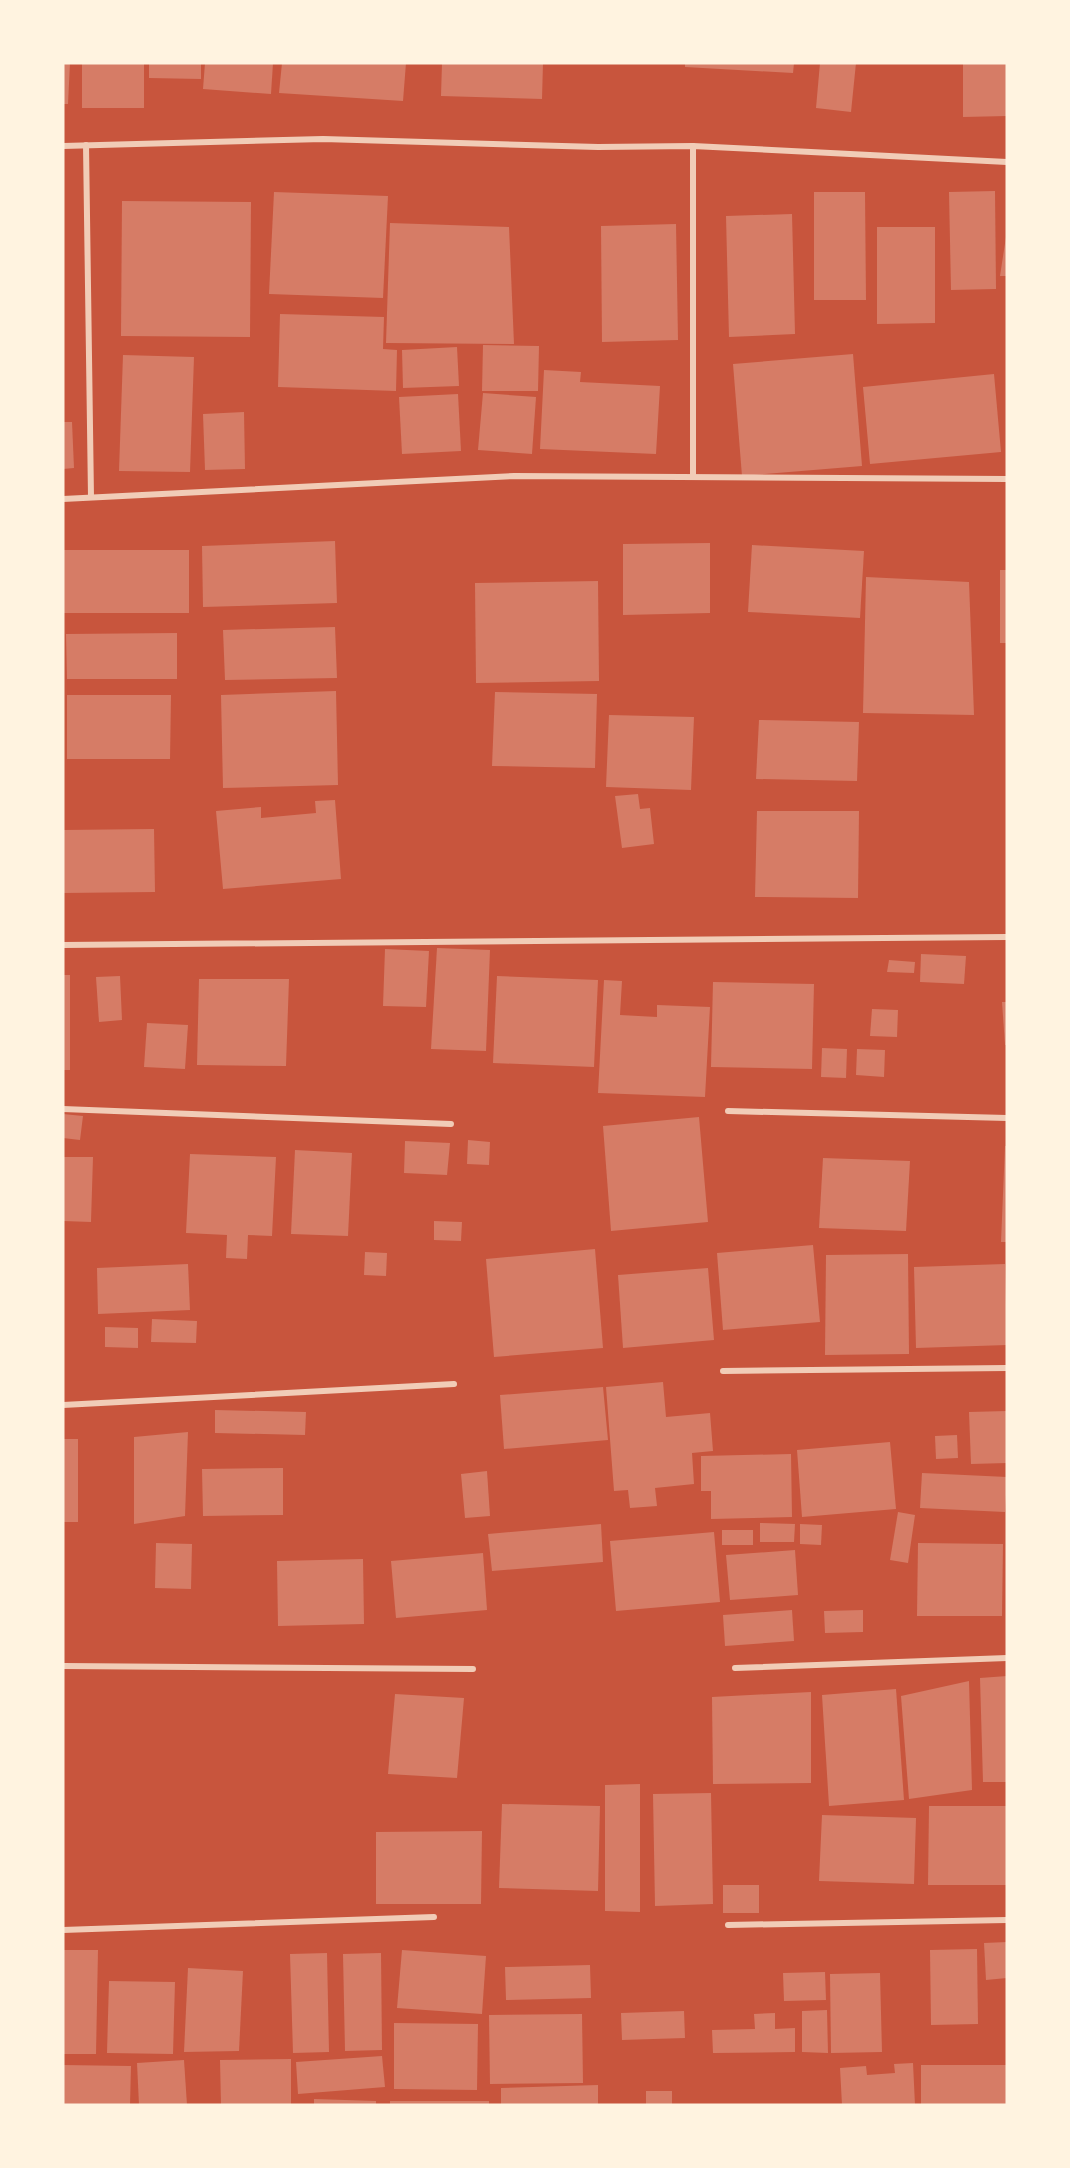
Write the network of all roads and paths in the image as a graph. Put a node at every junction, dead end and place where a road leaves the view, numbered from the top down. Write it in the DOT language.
graph roads {
  1 [pos="86,145"];
  2 [pos="63,146"];
  3 [pos="693,146"];
  4 [pos="1007,162"];
  5 [pos="693,477"];
  6 [pos="1007,479"];
  7 [pos="91,497"];
  8 [pos="63,499"];
  9 [pos="1007,937"];
  10 [pos="63,945"];
  11 [pos="63,1109"];
  12 [pos="728,1111"];
  13 [pos="1007,1118"];
  14 [pos="451,1124"];
  15 [pos="1007,1368"];
  16 [pos="723,1371"];
  17 [pos="454,1384"];
  18 [pos="63,1405"];
  19 [pos="1007,1658"];
  20 [pos="63,1666"];
  21 [pos="735,1668"];
  22 [pos="473,1669"];
  23 [pos="434,1917"];
  24 [pos="1007,1920"];
  25 [pos="728,1925"];
  26 [pos="63,1930"];
  1 -- 2 [label="street"];
  1 -- 3 [label="street"];
  1 -- 7 [label="street"];
  3 -- 4 [label="street"];
  3 -- 5 [label="street"];
  5 -- 6 [label="street"];
  5 -- 7 [label="street"];
  7 -- 8 [label="street"];
  9 -- 10 [label="street"];
  11 -- 14 [label="street"];
  12 -- 13 [label="street"];
  15 -- 16 [label="street"];
  17 -- 18 [label="street"];
  19 -- 21 [label="street"];
  20 -- 22 [label="street"];
  23 -- 26 [label="street"];
  24 -- 25 [label="street"];
}
